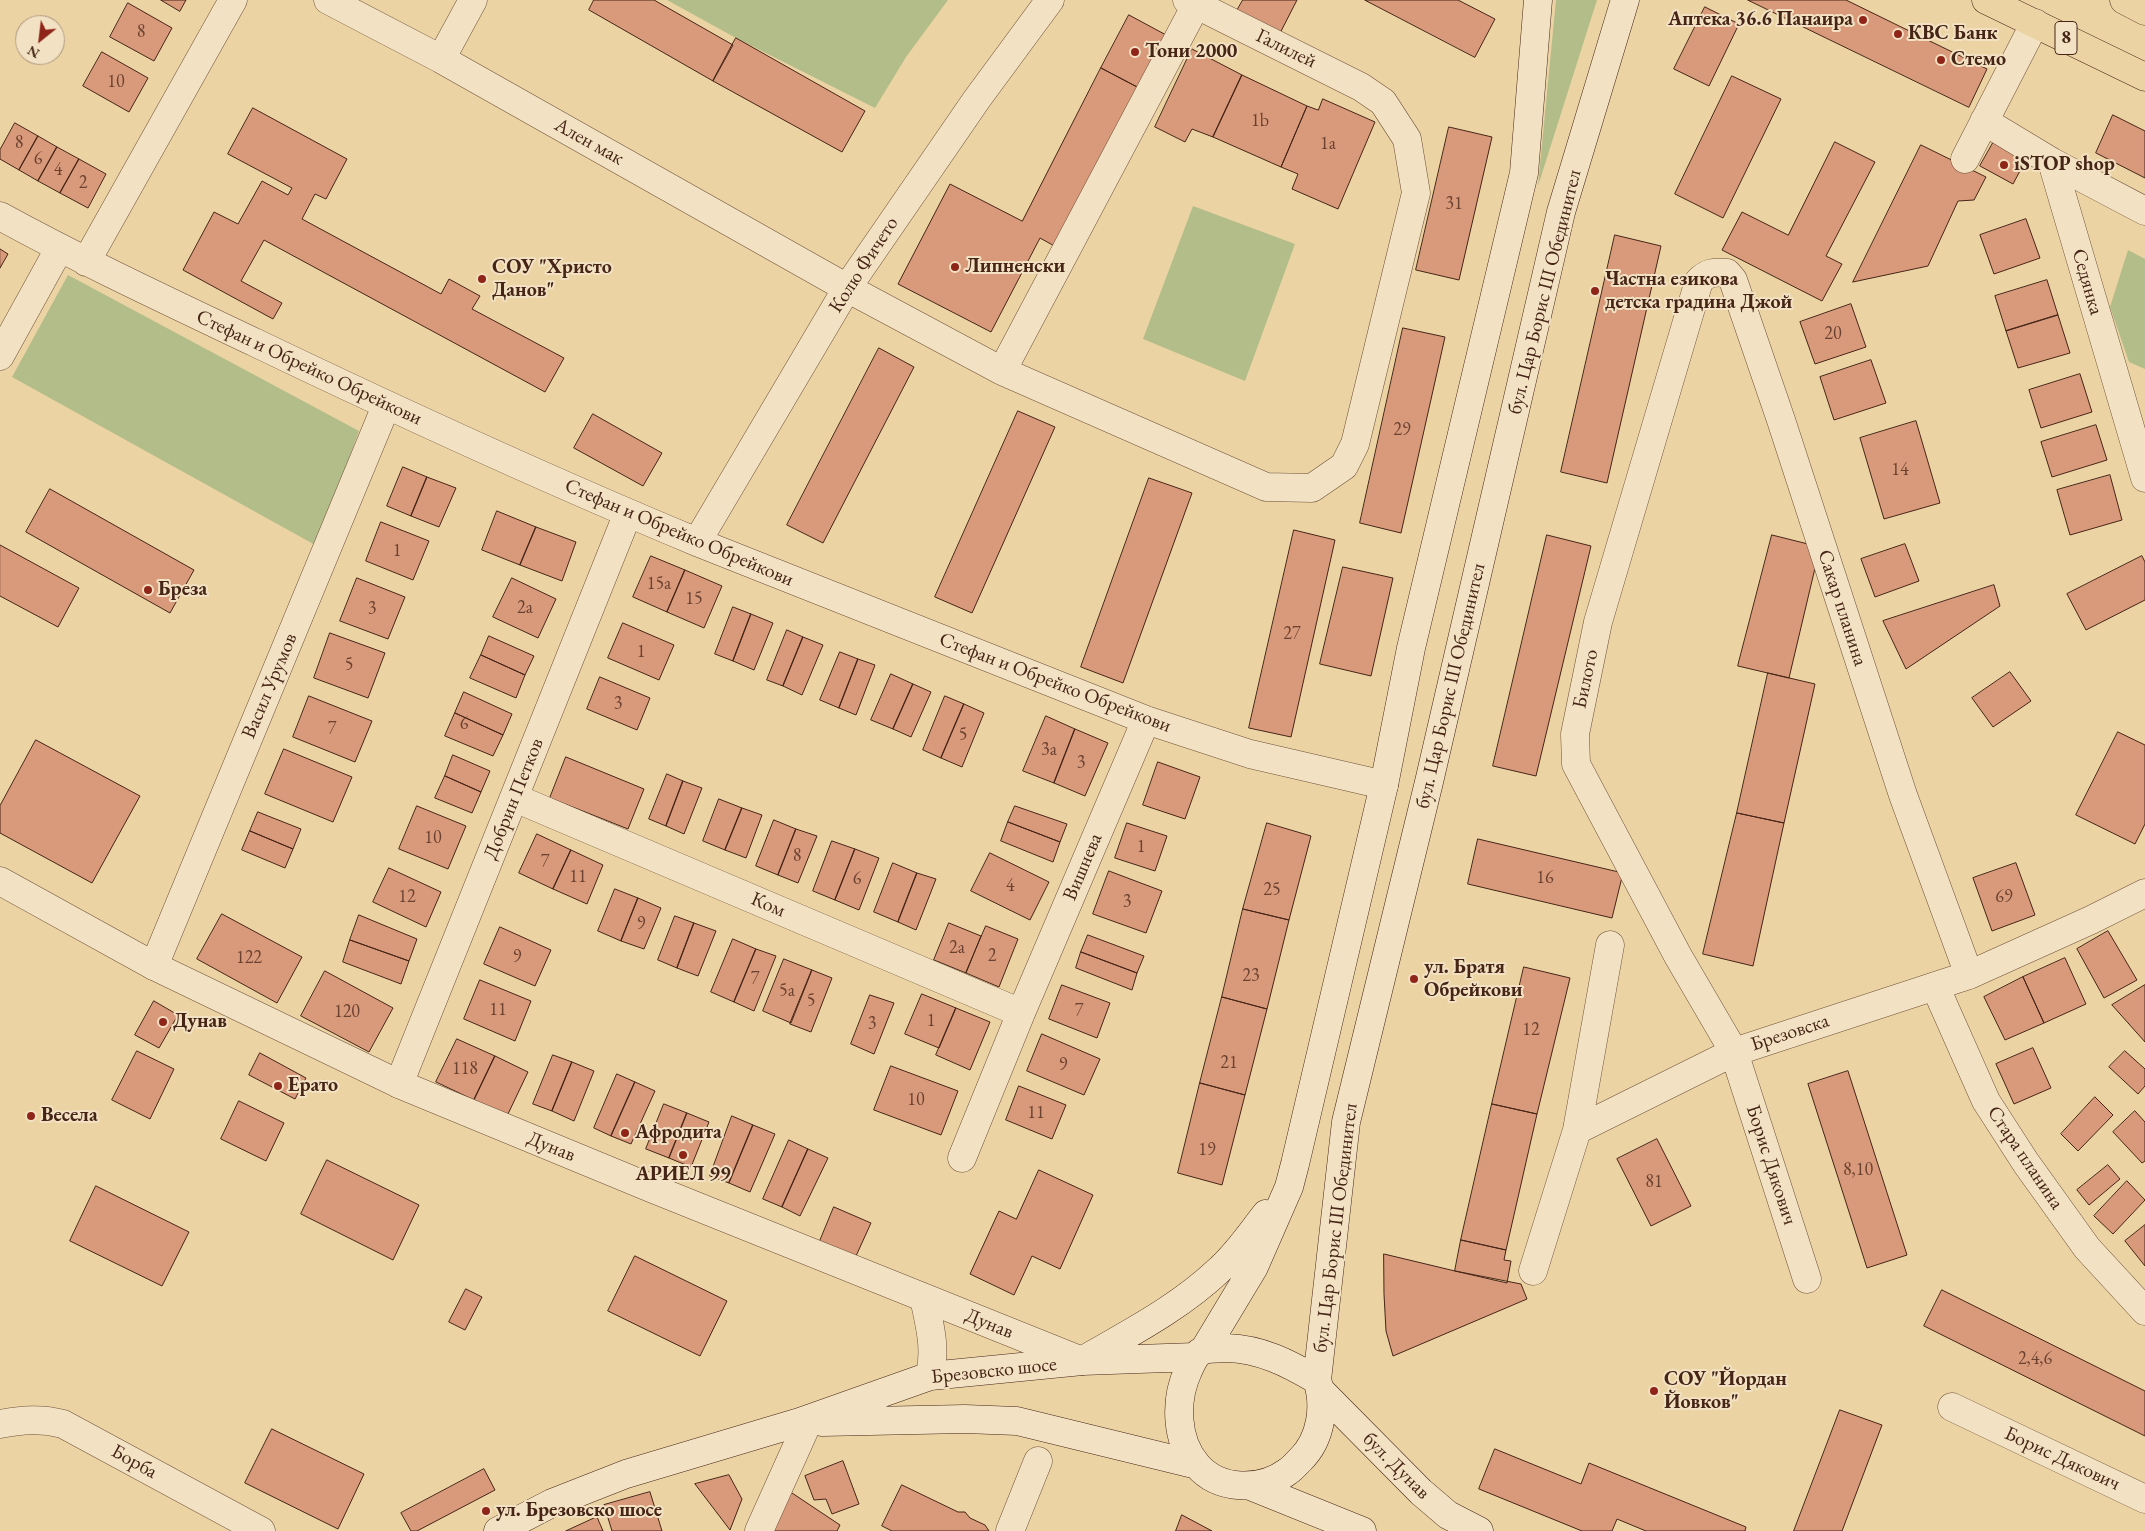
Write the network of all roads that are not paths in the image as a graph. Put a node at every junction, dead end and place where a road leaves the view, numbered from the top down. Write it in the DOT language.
graph roads {
  1 [pos="233,0"];
  2 [pos="328,0"];
  3 [pos="472,0"];
  4 [pos="1050,0"];
  5 [pos="1538,0"];
  6 [pos="1625,0"];
  7 [pos="1986,0"];
  8 [pos="1192,2"];
  9 [pos="2035,23"];
  10 [pos="441,59"];
  11 [pos="2145,76"];
  12 [pos="1383,102"];
  13 [pos="1984,121"];
  14 [pos="1965,158"];
  15 [pos="2052,162"];
  16 [pos="2145,211"];
  17 [pos="0,216"];
  18 [pos="60,248"];
  19 [pos="86,262"];
  20 [pos="1699,281"];
  21 [pos="847,288"];
  22 [pos="0,356"];
  23 [pos="1002,371"];
  24 [pos="386,406"];
  25 [pos="2145,478"];
  26 [pos="628,513"];
  27 [pos="697,542"];
  28 [pos="1146,720"];
  29 [pos="1384,785"];
  30 [pos="515,798"];
  31 [pos="0,880"];
  32 [pos="2145,893"];
  33 [pos="1610,945"];
  34 [pos="154,966"];
  35 [pos="1969,975"];
  36 [pos="1935,986"];
  37 [pos="1021,1013"];
  38 [pos="1734,1052"];
  39 [pos="399,1084"];
  40 [pos="1577,1130"];
  41 [pos="962,1158"];
  42 [pos="1288,1187"];
  43 [pos="1533,1272"];
  44 [pos="1807,1280"];
  45 [pos="924,1298"];
  46 [pos="2145,1312"];
  47 [pos="1199,1354"];
  48 [pos="1082,1361"];
  49 [pos="930,1376"];
  50 [pos="1319,1386"];
  51 [pos="1952,1407"];
  52 [pos="804,1422"];
  53 [pos="0,1424"];
  54 [pos="1038,1461"];
  55 [pos="1197,1465"];
  56 [pos="1252,1487"];
  57 [pos="2145,1499"];
  58 [pos="261,1531"];
  59 [pos="498,1531"];
  60 [pos="759,1531"];
  61 [pos="1010,1531"];
  62 [pos="1362,1531"];
  63 [pos="1479,1531"];
  1 -- 19 [label="street"];
  2 -- 10 [label="street, Ален мак"];
  3 -- 10 [label="street"];
  4 -- 21 [label="street, Колю Фичето"];
  5 -- 29 [label="street, бул. Цар Борис III Обединител"];
  6 -- 50 [label="street, бул. Цар Борис III Обединител"];
  7 -- 9 [label="main road, 8"];
  8 -- 12 [label="street, Галилей"];
  8 -- 23 [label="street"];
  9 -- 11 [label="main road, 8"];
  9 -- 13 [label="street"];
  10 -- 21 [label="street, Ален мак"];
  12 -- 23 [label="street, Ален мак"];
  13 -- 14 [label="street"];
  13 -- 15 [label="street"];
  15 -- 16 [label="street"];
  15 -- 25 [label="street, Седянка"];
  17 -- 18 [label="street, Стефан и Обрейко Обрейкови"];
  18 -- 19 [label="street, Стефан и Обрейко Обрейкови"];
  18 -- 22 [label="street"];
  19 -- 24 [label="street, Стефан и Обрейко Обрейкови"];
  20 -- 35 [label="street, Сакар планина"];
  20 -- 38 [label="street, Билото"];
  21 -- 23 [label="street, Ален мак"];
  21 -- 27 [label="street, Колю Фичето"];
  24 -- 26 [label="street, Стефан и Обрейко Обрейкови"];
  24 -- 34 [label="street, Васил Урумов"];
  26 -- 27 [label="street, Стефан и Обрейко Обрейкови"];
  26 -- 30 [label="street, Добрин Петков"];
  27 -- 28 [label="street, Стефан и Обрейко Обрейкови"];
  28 -- 29 [label="street, Стефан и Обрейко Обрейкови"];
  28 -- 37 [label="street, Вишнева"];
  29 -- 42 [label="street, бул. Цар Борис III Обединител"];
  30 -- 37 [label="street, Ком"];
  30 -- 39 [label="street, Добрин Петков"];
  31 -- 34 [label="street, Дунав"];
  32 -- 35 [label="street, Брезовска"];
  33 -- 40 [label="street"];
  34 -- 39 [label="street, Дунав"];
  35 -- 36 [label="street, Брезовска"];
  36 -- 38 [label="street, Брезовска"];
  36 -- 46 [label="street, Стара планина"];
  37 -- 41 [label="street, Вишнева"];
  38 -- 40 [label="street, Брезовска"];
  38 -- 44 [label="street, Борис Дякович"];
  39 -- 45 [label="street, Дунав"];
  40 -- 43 [label="street"];
  42 -- 47 [label="street, бул. Цар Борис III Обединител"];
  42 -- 48 [label="street"];
  45 -- 48 [label="street, Дунав"];
  45 -- 49 [label="street"];
  47 -- 48 [label="street, Брезовско шосе"];
  47 -- 50 [label="street"];
  47 -- 55 [label="street"];
  48 -- 49 [label="street, Брезовско шосе"];
  49 -- 52 [label="street, Брезовско шосе"];
  50 -- 56 [label="street"];
  50 -- 63 [label="street, бул. Дунав"];
  51 -- 57 [label="street, Борис Дякович"];
  52 -- 55 [label="street, Брезовско шосе"];
  52 -- 59 [label="street, Брезовско шосе"];
  52 -- 60 [label="street"];
  53 -- 58 [label="street, Борба"];
  54 -- 61 [label="street"];
  55 -- 56 [label="street"];
  56 -- 62 [label="street"];
}
